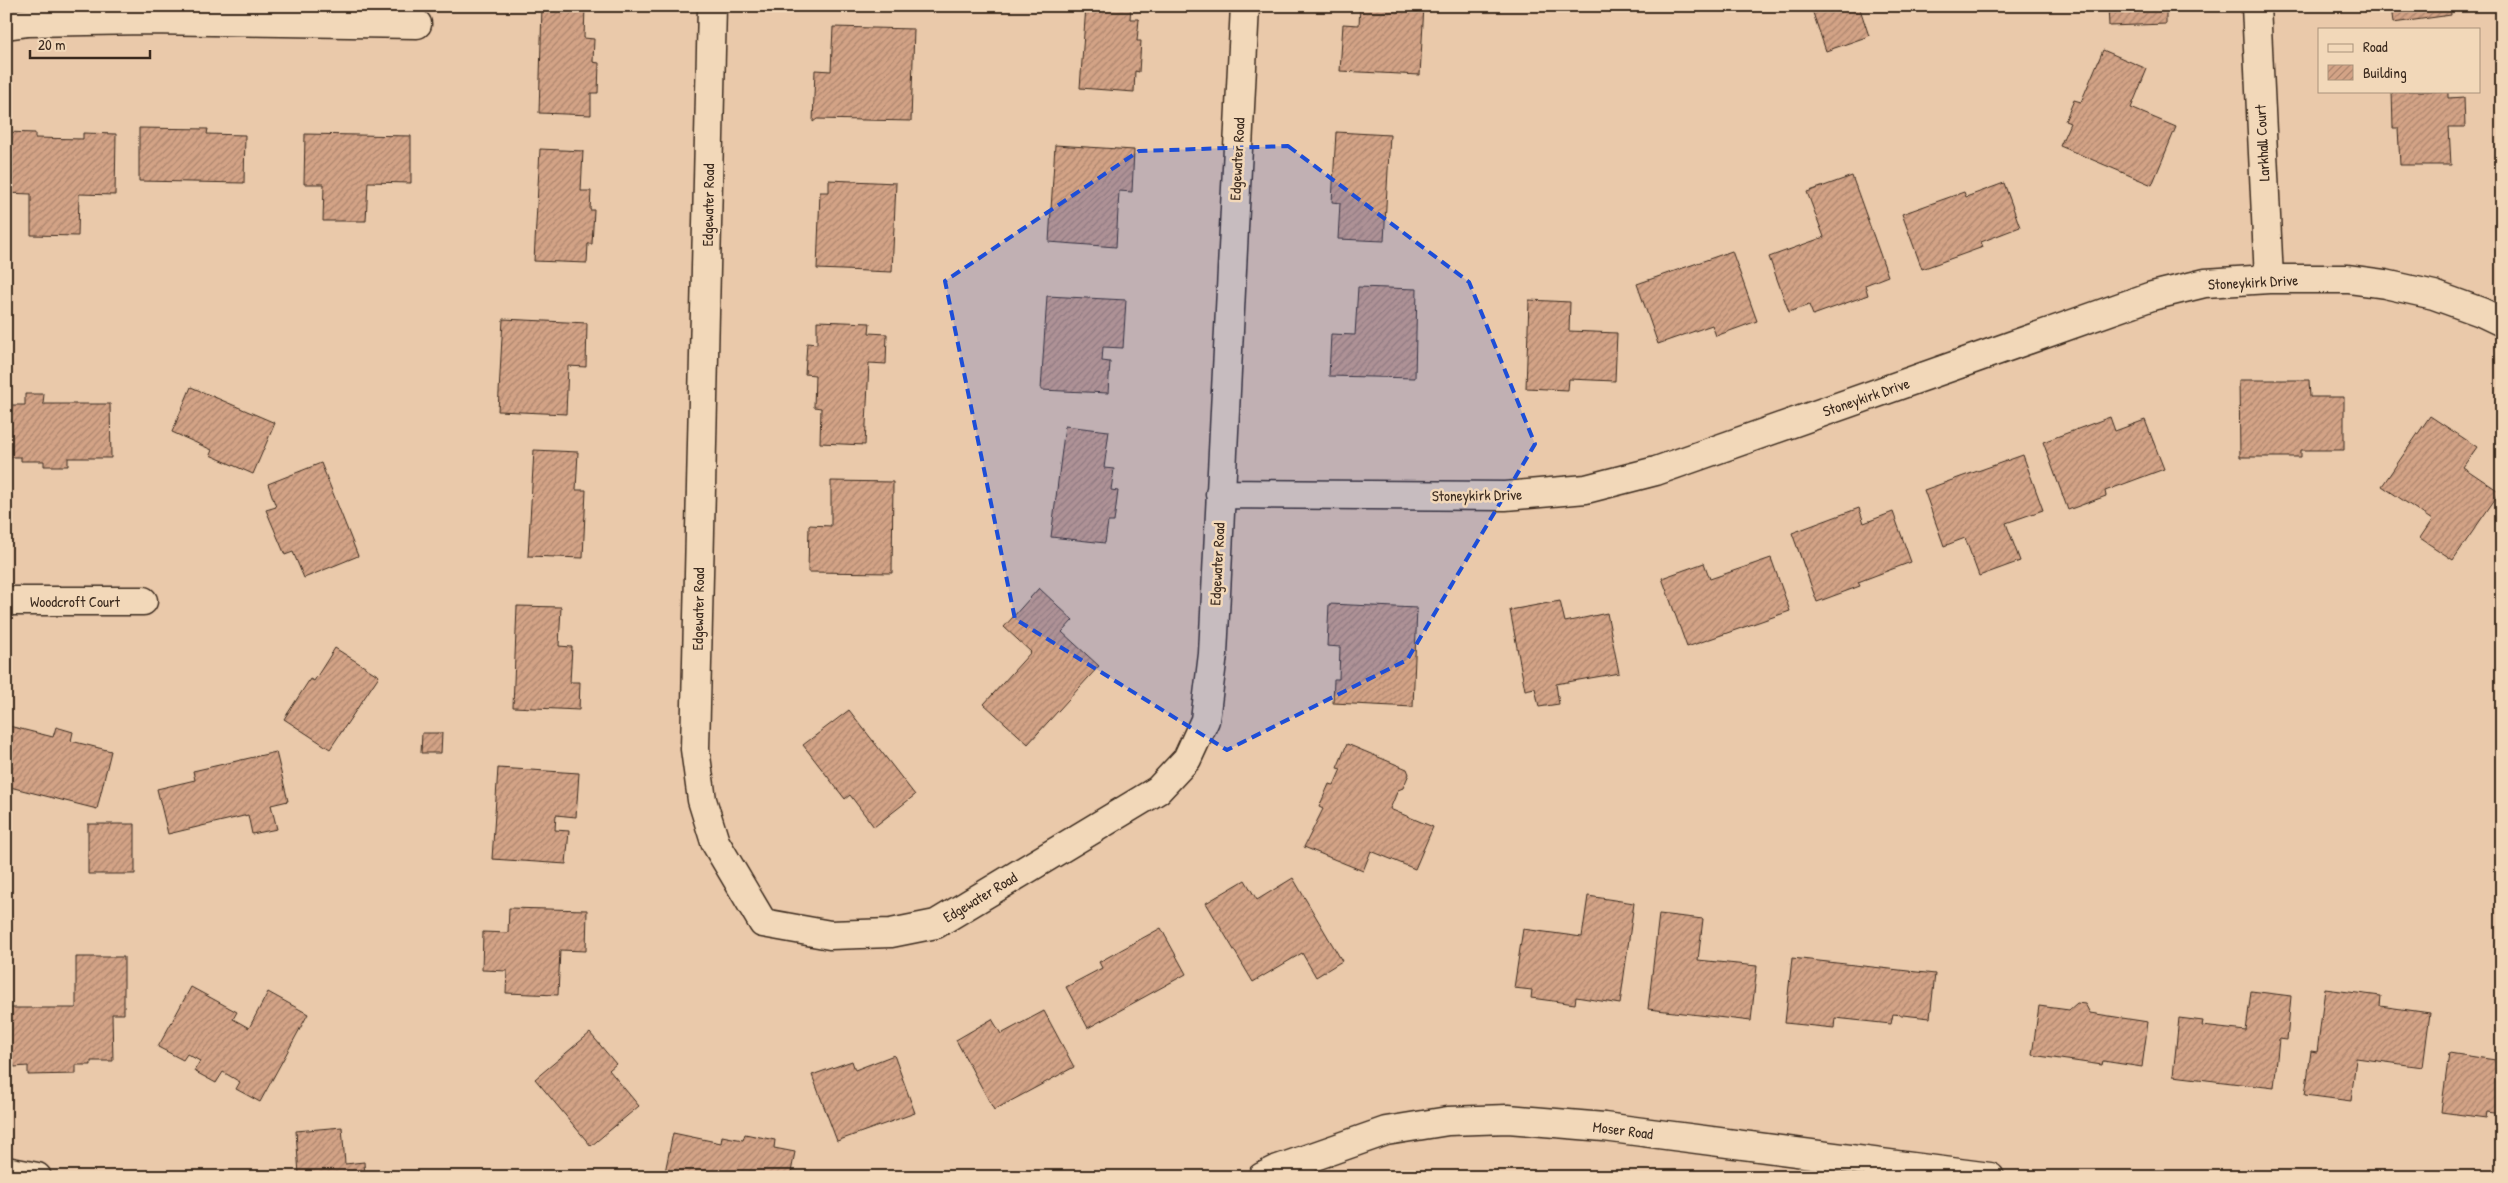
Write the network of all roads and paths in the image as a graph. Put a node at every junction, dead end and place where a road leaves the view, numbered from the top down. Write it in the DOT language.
graph roads {
  1 [pos="712,6"];
  2 [pos="1245,6"];
  3 [pos="2256,6"];
  4 [pos="146,13"];
  5 [pos="417,24"];
  6 [pos="6,25"];
  7 [pos="2269,279"];
  8 [pos="2502,322"];
  9 [pos="1220,494"];
  10 [pos="6,601"];
  11 [pos="143,601"];
  12 [pos="6,1171"];
  13 [pos="37,1177"];
  14 [pos="1262,1177"];
  15 [pos="1990,1177"];
  1 -- 9 [label="street, Edgewater Road"];
  2 -- 9 [label="street, Edgewater Road"];
  3 -- 7 [label="street, Larkhall Court"];
  4 -- 5 [label="street"];
  4 -- 6 [label="street"];
  7 -- 8 [label="street, Stoneykirk Drive"];
  7 -- 9 [label="street, Stoneykirk Drive"];
  10 -- 11 [label="street, Woodcroft Court"];
  12 -- 13 [label="street"];
  14 -- 15 [label="street, Moser Road"];
}
